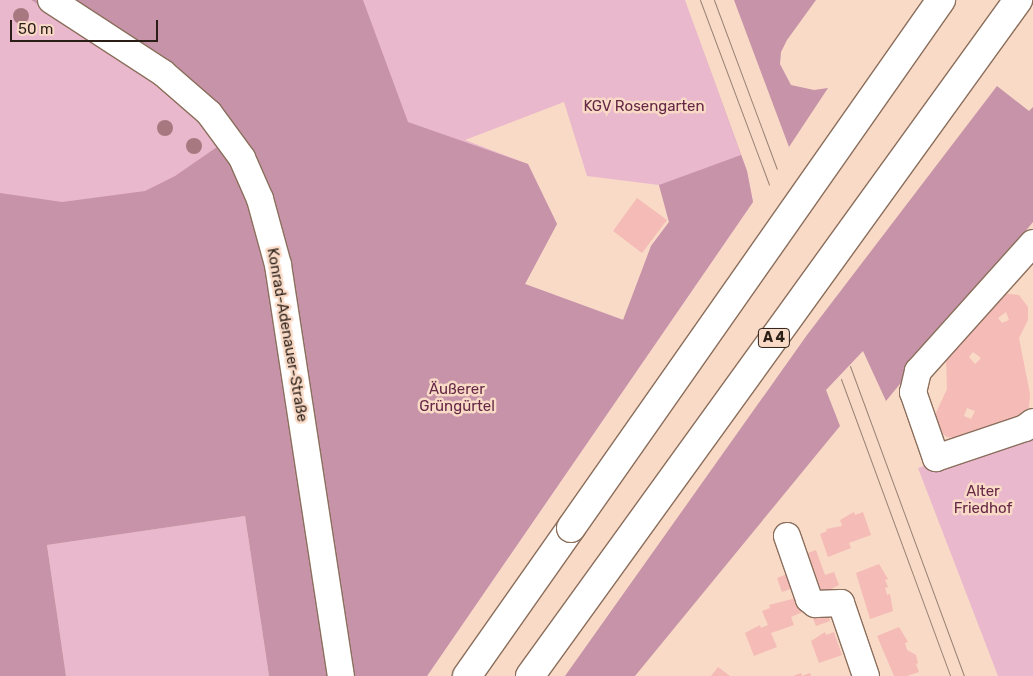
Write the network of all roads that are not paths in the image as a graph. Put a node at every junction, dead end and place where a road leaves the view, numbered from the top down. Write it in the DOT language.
graph roads {
  1 [pos="51,0"];
  2 [pos="941,0"];
  3 [pos="1018,0"];
  4 [pos="1033,243"];
  5 [pos="1033,422"];
  6 [pos="787,536"];
  7 [pos="341,676"];
  8 [pos="467,676"];
  9 [pos="530,676"];
  10 [pos="866,676"];
  1 -- 7 [label="street, Konrad-Adenauer-Straße"];
  2 -- 8 [label="highway, bridge"];
  3 -- 9 [label="highway, A 4, bridge"];
  4 -- 5 [label="street"];
  6 -- 10 [label="street"];
}
